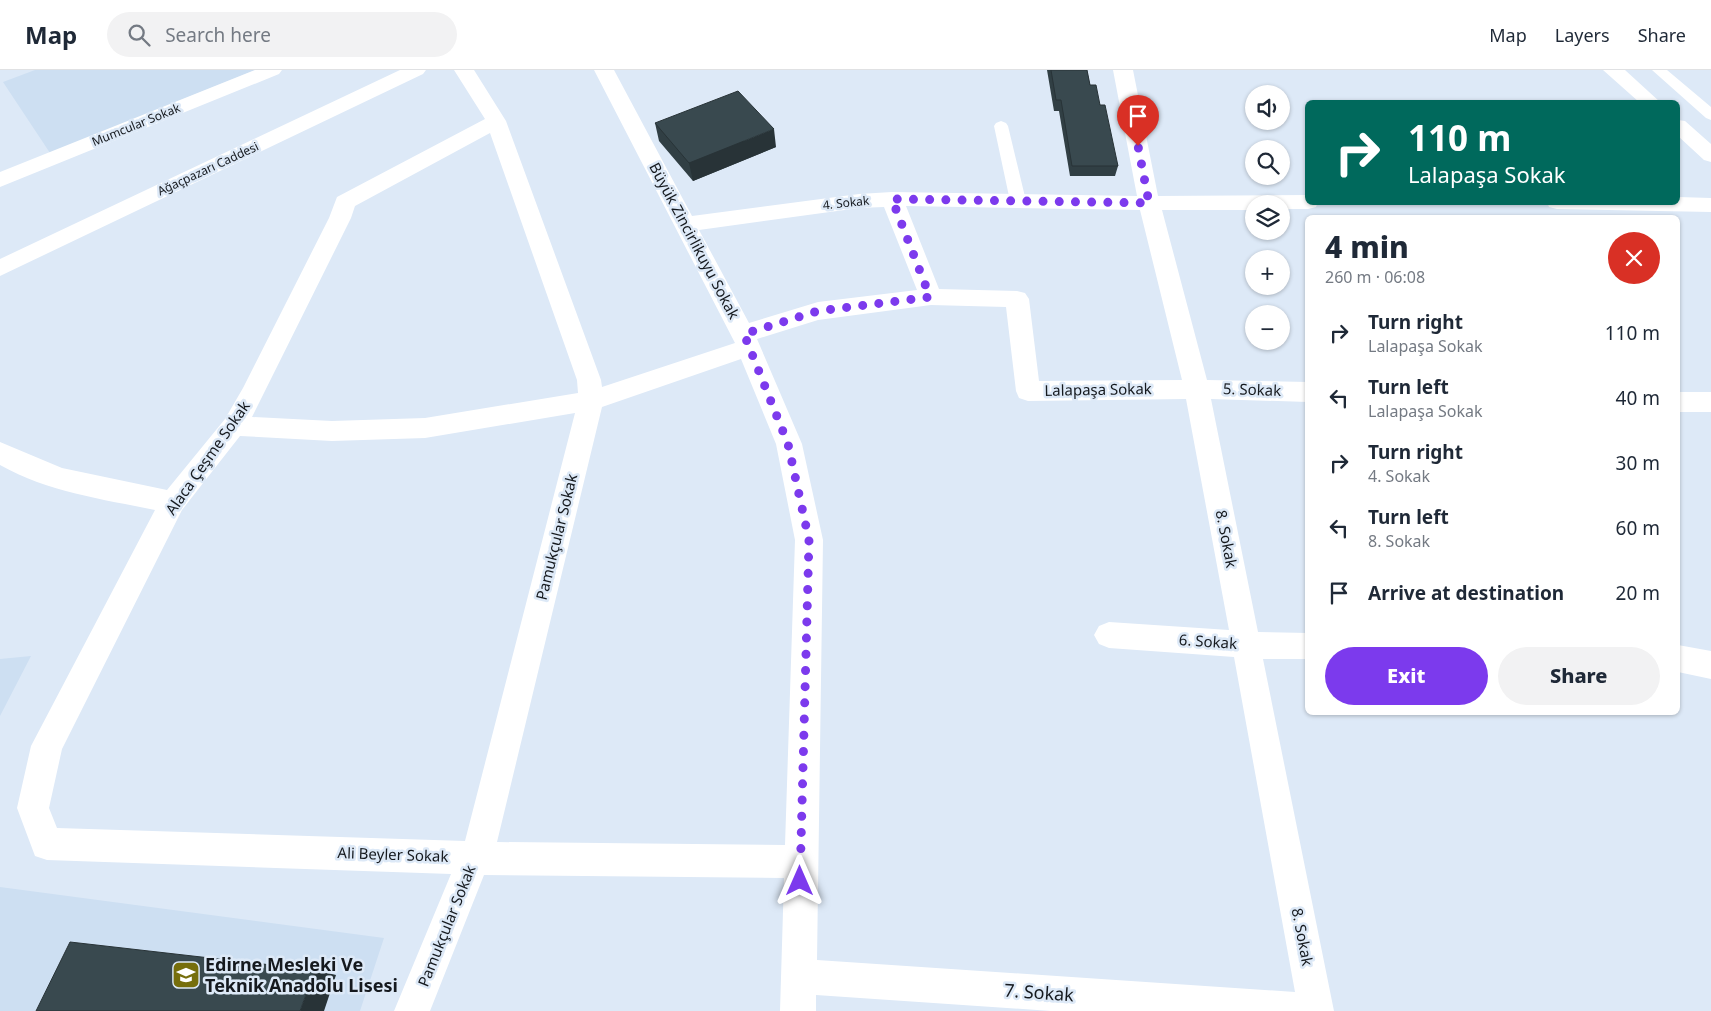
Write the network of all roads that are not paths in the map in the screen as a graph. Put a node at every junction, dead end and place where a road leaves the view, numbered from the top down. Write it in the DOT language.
graph roads {
  1 [pos="272,70"];
  2 [pos="416,70"];
  3 [pos="464,70"];
  4 [pos="604,70"];
  5 [pos="1123,70"];
  6 [pos="1613,70"];
  7 [pos="1659,70"];
  8 [pos="1648,100"];
  9 [pos="1711,115"];
  10 [pos="496,121"];
  11 [pos="1001,126"];
  12 [pos="1680,128"];
  13 [pos="1711,155"];
  14 [pos="0,180"];
  15 [pos="892,199"];
  16 [pos="1018,201"];
  17 [pos="1305,202"];
  18 [pos="1149,203"];
  19 [pos="1680,204"];
  20 [pos="1711,205"];
  21 [pos="685,224"];
  22 [pos="0,268"];
  23 [pos="930,297"];
  24 [pos="746,340"];
  25 [pos="1197,389"];
  26 [pos="1305,392"];
  27 [pos="591,401"];
  28 [pos="1680,402"];
  29 [pos="1711,402"];
  30 [pos="234,426"];
  31 [pos="0,452"];
  32 [pos="174,502"];
  33 [pos="1109,635"];
  34 [pos="1246,645"];
  35 [pos="1305,646"];
  36 [pos="1680,659"];
  37 [pos="1711,665"];
  38 [pos="47,844"];
  39 [pos="474,858"];
  40 [pos="800,862"];
  41 [pos="800,976"];
  42 [pos="412,1011"];
  43 [pos="798,1011"];
  44 [pos="1308,1011"];
  45 [pos="1316,1011"];
  1 -- 14 [label="street, Mumcular Sokak"];
  2 -- 22 [label="street, Ağaçpazarı Caddesi"];
  3 -- 10 [label="street, Pamukçular Sokak"];
  4 -- 21 [label="street, Büyük Zincirlikuyu Sokak"];
  5 -- 18 [label="street, 8. Sokak"];
  6 -- 8 [label="street"];
  7 -- 9 [label="lane"];
  10 -- 27 [label="street, Pamukçular Sokak"];
  10 -- 30 [label="street, Alaca Çeşme Sokak"];
  11 -- 16 [label="lane"];
  12 -- 13 [label="street"];
  15 -- 16 [label="street, 4. Sokak"];
  15 -- 21 [label="street, 4. Sokak"];
  15 -- 23 [label="street"];
  16 -- 18 [label="street, 4. Sokak"];
  17 -- 18 [label="street, 4. Sokak"];
  18 -- 25 [label="street, 8. Sokak"];
  19 -- 20 [label="street"];
  21 -- 24 [label="street, Büyük Zincirlikuyu Sokak"];
  23 -- 24 [label="street, Lalapaşa Sokak"];
  23 -- 25 [label="street, Lalapaşa Sokak"];
  24 -- 27 [label="street, Lalapaşa Sokak"];
  24 -- 40 [label="street, Büyük Zincirlikuyu Sokak"];
  25 -- 26 [label="street, 5. Sokak"];
  25 -- 34 [label="street, 8. Sokak"];
  27 -- 30 [label="street, Lalapaşa Sokak"];
  27 -- 39 [label="street, Pamukçular Sokak"];
  28 -- 29 [label="street"];
  30 -- 32 [label="street, Alaca Çeşme Sokak"];
  31 -- 32 [label="street"];
  32 -- 38 [label="street, Alaca Çeşme Sokak"];
  33 -- 34 [label="street, 6. Sokak"];
  34 -- 35 [label="street, 6. Sokak"];
  34 -- 45 [label="street, 8. Sokak"];
  36 -- 37 [label="street"];
  38 -- 39 [label="street, Ali Beyler Sokak"];
  39 -- 40 [label="street, Ali Beyler Sokak"];
  39 -- 42 [label="street, Pamukçular Sokak"];
  40 -- 41 [label="street, Büyük Zincirlikuyu Sokak"];
  41 -- 43 [label="street, Büyük Zincirlikuyu Sokak"];
  41 -- 44 [label="street, 7. Sokak"];
}
